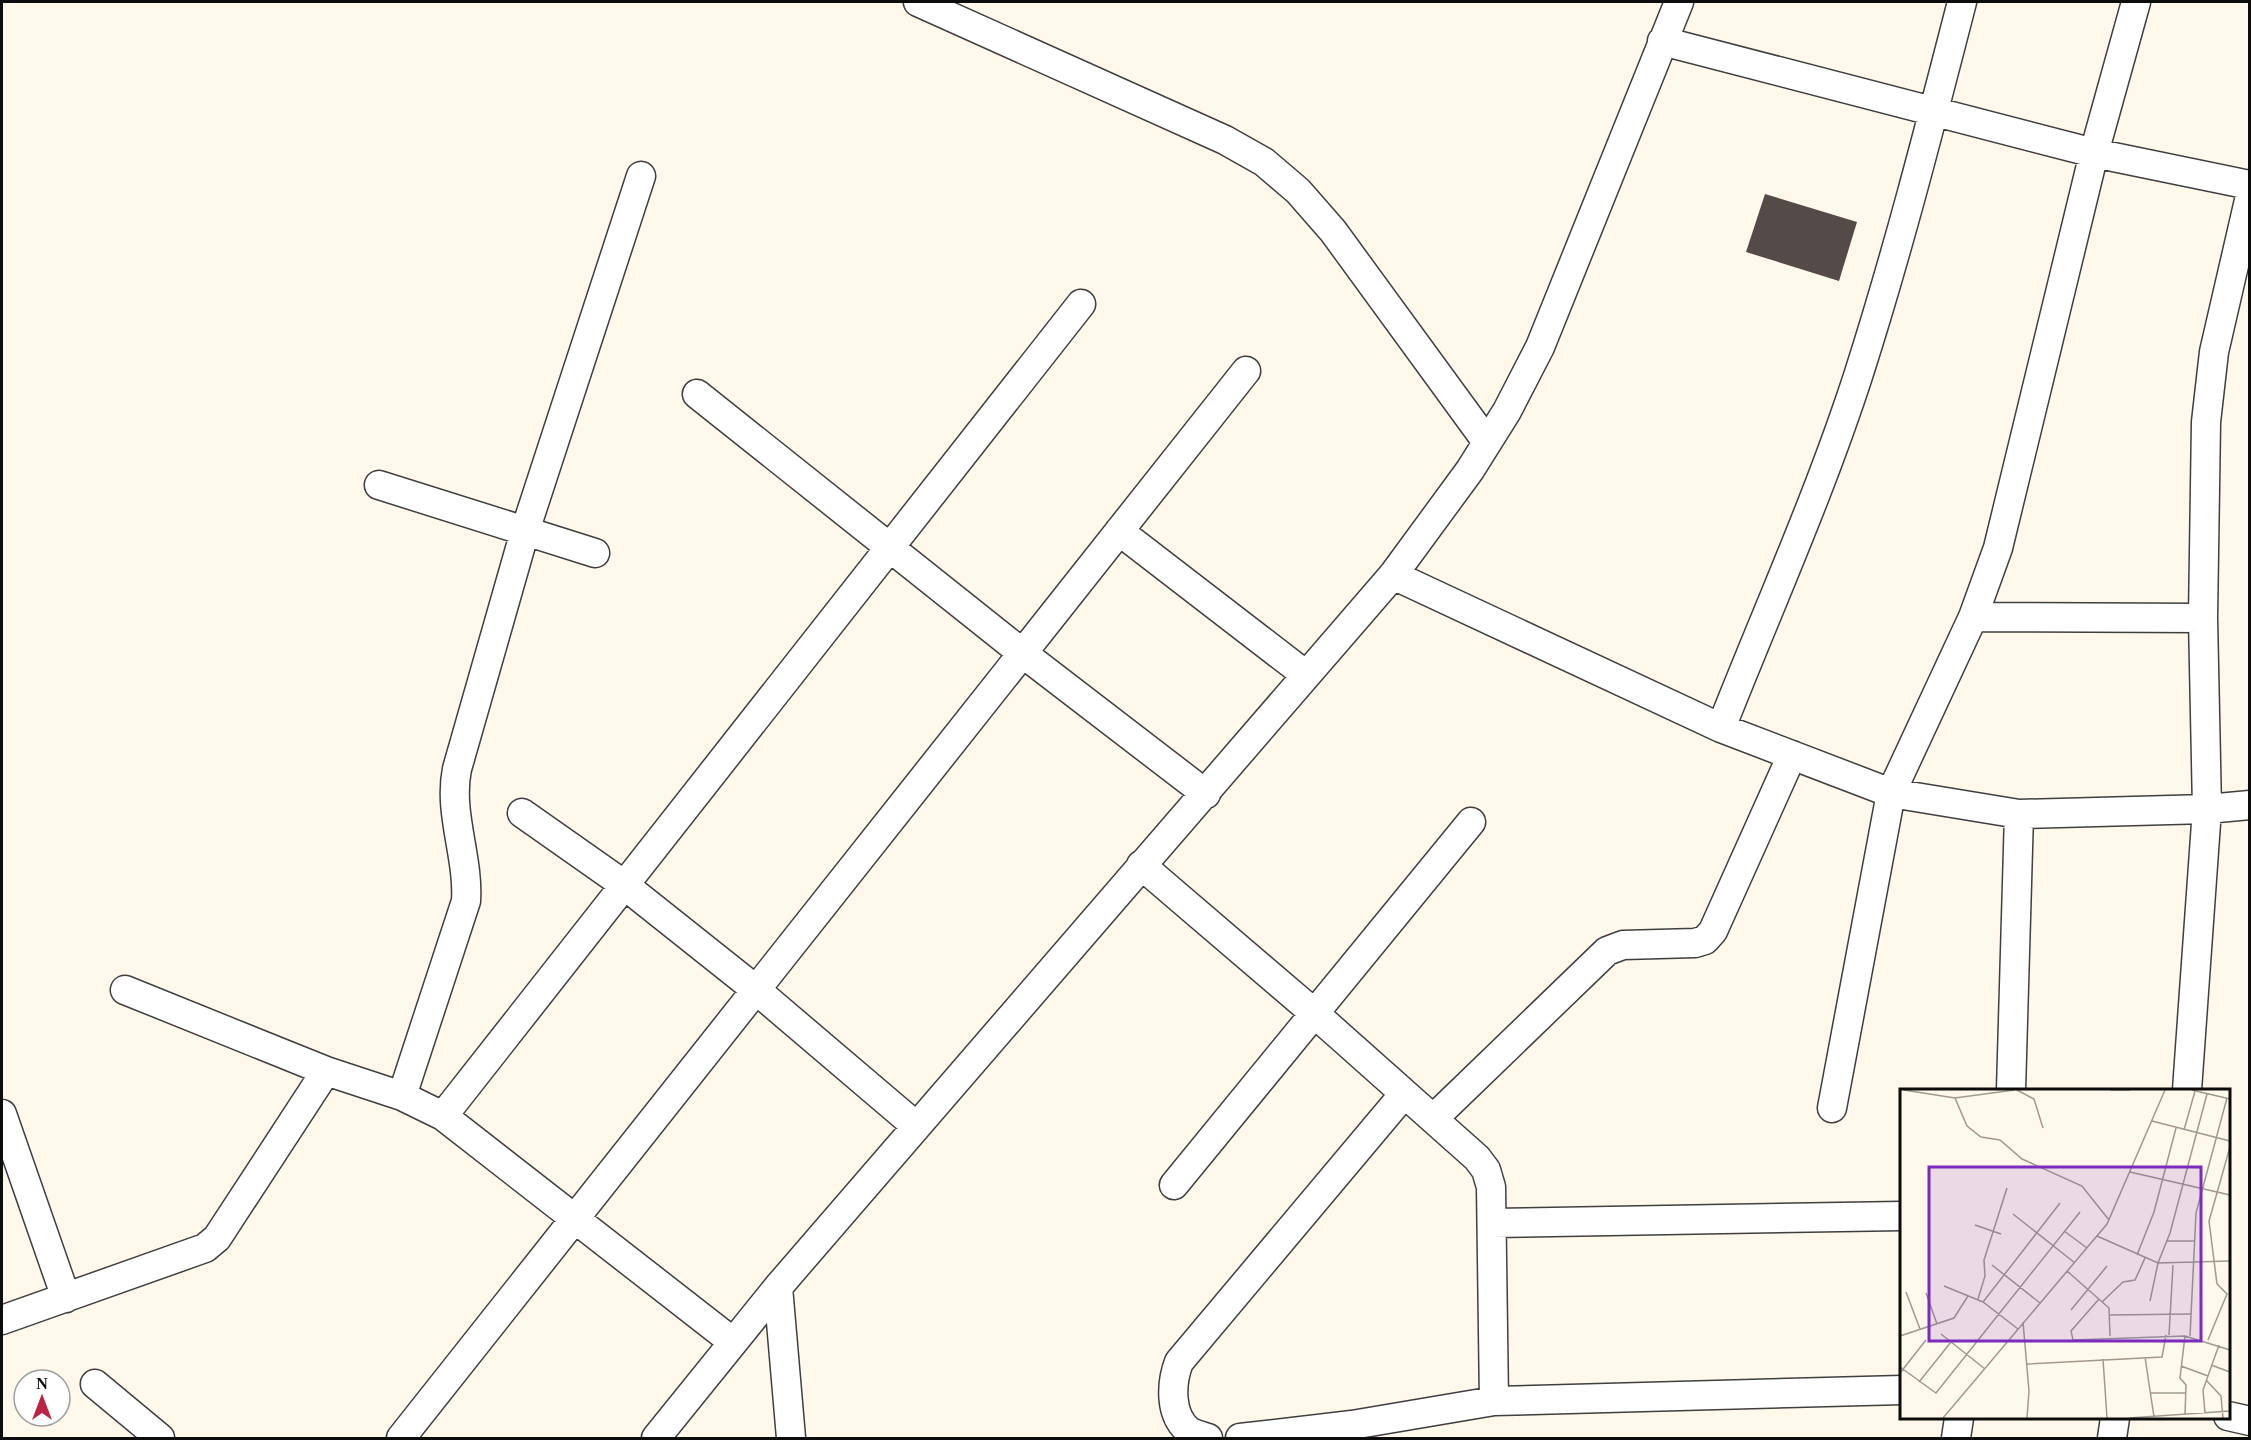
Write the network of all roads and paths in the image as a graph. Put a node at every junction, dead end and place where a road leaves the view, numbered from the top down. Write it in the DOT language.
graph roads {
  1 [pos="918,2"];
  2 [pos="1679,2"];
  3 [pos="1962,2"];
  4 [pos="2136,2"];
  5 [pos="1662,41"];
  6 [pos="1934,110"];
  7 [pos="2094,153"];
  8 [pos="641,176"];
  9 [pos="2250,185"];
  10 [pos="2250,196"];
  11 [pos="1081,304"];
  12 [pos="1246,371"];
  13 [pos="697,394"];
  14 [pos="1487,442"];
  15 [pos="379,485"];
  16 [pos="525,531"];
  17 [pos="1119,531"];
  18 [pos="891,549"];
  19 [pos="595,553"];
  20 [pos="1393,575"];
  21 [pos="1973,617"];
  22 [pos="2204,618"];
  23 [pos="1021,652"];
  24 [pos="1306,675"];
  25 [pos="1720,728"];
  26 [pos="1792,755"];
  27 [pos="1891,793"];
  28 [pos="1206,794"];
  29 [pos="2250,805"];
  30 [pos="2207,810"];
  31 [pos="522,813"];
  32 [pos="2019,814"];
  33 [pos="1472,822"];
  34 [pos="1141,865"];
  35 [pos="623,884"];
  36 [pos="755,988"];
  37 [pos="125,990"];
  38 [pos="1314,1013"];
  39 [pos="326,1071"];
  40 [pos="2011,1089"];
  41 [pos="2187,1089"];
  42 [pos="1404,1094"];
  43 [pos="402,1096"];
  44 [pos="1832,1108"];
  45 [pos="2,1114"];
  46 [pos="443,1116"];
  47 [pos="1433,1119"];
  48 [pos="916,1126"];
  49 [pos="1174,1185"];
  50 [pos="575,1216"];
  51 [pos="1900,1216"];
  52 [pos="1492,1223"];
  53 [pos="778,1287"];
  54 [pos="66,1298"];
  55 [pos="2,1320"];
  56 [pos="733,1342"];
  57 [pos="95,1384"];
  58 [pos="1900,1390"];
  59 [pos="1494,1401"];
  60 [pos="2230,1416"];
  61 [pos="1959,1419"];
  62 [pos="2115,1419"];
  63 [pos="2250,1421"];
  64 [pos="160,1438"];
  65 [pos="401,1438"];
  66 [pos="656,1438"];
  67 [pos="791,1438"];
  68 [pos="1208,1438"];
  69 [pos="1240,1438"];
  70 [pos="1956,1438"];
  71 [pos="2112,1438"];
  1 -- 14 [label="street"];
  2 -- 5 [label="street"];
  3 -- 6 [label="street"];
  4 -- 7 [label="street"];
  5 -- 6 [label="street"];
  5 -- 14 [label="street"];
  6 -- 7 [label="street"];
  6 -- 25 [label="street"];
  7 -- 9 [label="street"];
  7 -- 21 [label="street"];
  8 -- 16 [label="street"];
  10 -- 22 [label="street"];
  11 -- 18 [label="street"];
  12 -- 17 [label="street"];
  13 -- 18 [label="street"];
  14 -- 20 [label="street"];
  15 -- 16 [label="street"];
  16 -- 19 [label="street"];
  16 -- 43 [label="street"];
  17 -- 23 [label="street"];
  17 -- 24 [label="street"];
  18 -- 23 [label="street"];
  18 -- 35 [label="street"];
  20 -- 24 [label="street"];
  20 -- 25 [label="street"];
  21 -- 22 [label="street"];
  21 -- 27 [label="street"];
  22 -- 30 [label="street"];
  23 -- 28 [label="street"];
  23 -- 36 [label="street"];
  24 -- 28 [label="street"];
  25 -- 26 [label="street"];
  26 -- 27 [label="street"];
  26 -- 47 [label="street"];
  27 -- 32 [label="street"];
  27 -- 44 [label="street"];
  28 -- 34 [label="street"];
  29 -- 30 [label="street"];
  30 -- 32 [label="street"];
  30 -- 41 [label="street"];
  31 -- 35 [label="street"];
  32 -- 40 [label="street"];
  33 -- 38 [label="street"];
  34 -- 38 [label="street"];
  34 -- 48 [label="street"];
  35 -- 36 [label="street"];
  35 -- 46 [label="street"];
  36 -- 48 [label="street"];
  36 -- 50 [label="street"];
  37 -- 39 [label="street"];
  38 -- 42 [label="street"];
  38 -- 49 [label="street"];
  39 -- 43 [label="street"];
  39 -- 54 [label="street"];
  42 -- 47 [label="street"];
  42 -- 68 [label="street"];
  43 -- 46 [label="street"];
  45 -- 54 [label="street"];
  46 -- 50 [label="street"];
  47 -- 52 [label="street"];
  48 -- 53 [label="street"];
  50 -- 56 [label="street"];
  50 -- 65 [label="street"];
  51 -- 52 [label="street"];
  52 -- 59 [label="street"];
  53 -- 56 [label="street"];
  53 -- 67 [label="street"];
  54 -- 55 [label="street"];
  56 -- 66 [label="street"];
  57 -- 64 [label="street"];
  58 -- 59 [label="street"];
  59 -- 69 [label="street"];
  60 -- 63 [label="street"];
  61 -- 70 [label="street"];
  62 -- 71 [label="street"];
}
